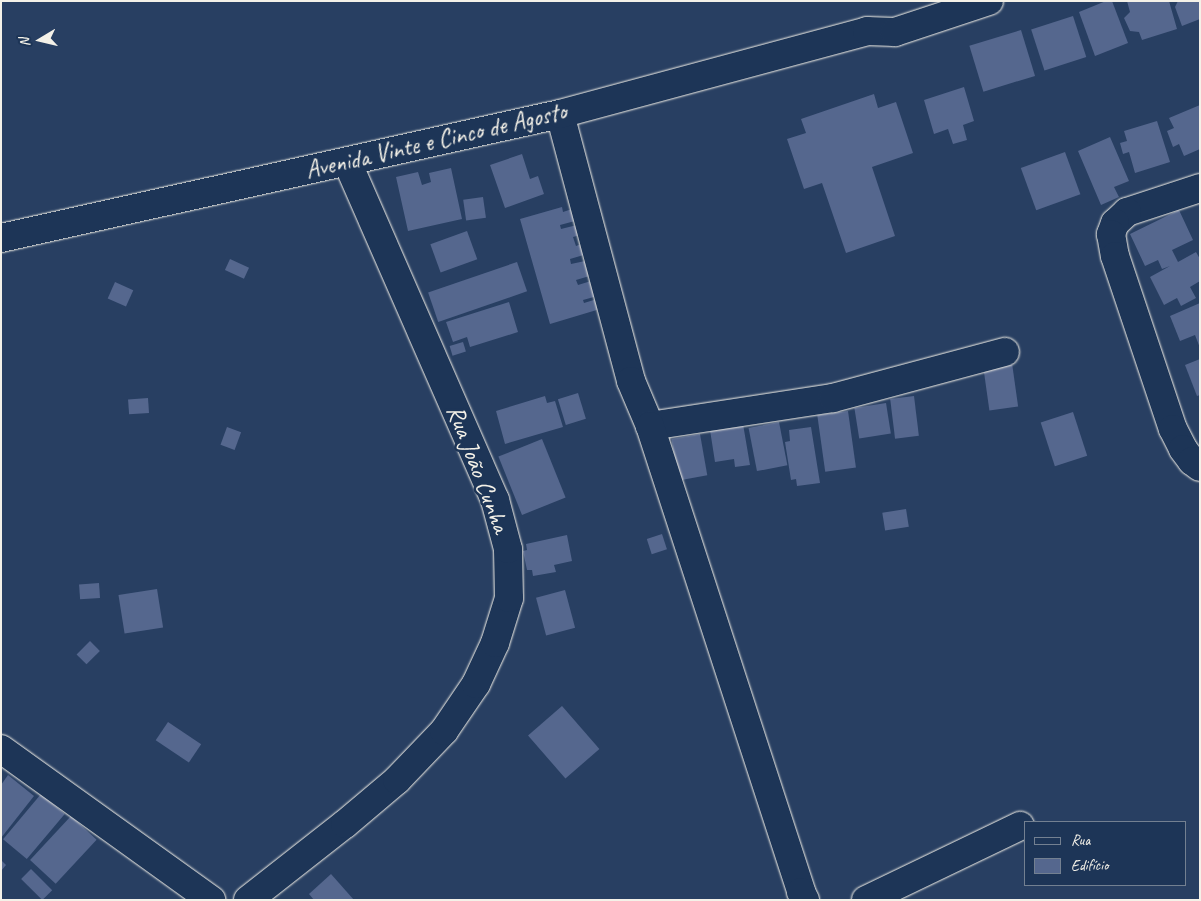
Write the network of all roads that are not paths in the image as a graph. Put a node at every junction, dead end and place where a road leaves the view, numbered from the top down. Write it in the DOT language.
graph roads {
  1 [pos="928,1"];
  2 [pos="989,1"];
  3 [pos="867,31"];
  4 [pos="560,114"];
  5 [pos="347,162"];
  6 [pos="1200,188"];
  7 [pos="1,238"];
  8 [pos="1005,352"];
  9 [pos="650,426"];
  10 [pos="1200,467"];
  11 [pos="1,749"];
  12 [pos="1020,826"];
  13 [pos="211,900"];
  14 [pos="248,900"];
  15 [pos="805,900"];
  16 [pos="866,900"];
  1 -- 3 [label="street, Avenida Vinte e Cinco de Agosto"];
  2 -- 3 [label="street, Avenida Vinte e Cinco de Agosto"];
  3 -- 4 [label="street, Avenida Vinte e Cinco de Agosto"];
  4 -- 5 [label="street, Avenida Vinte e Cinco de Agosto"];
  4 -- 9 [label="street"];
  5 -- 7 [label="street, Avenida Vinte e Cinco de Agosto"];
  5 -- 14 [label="street, Rua João Cunha"];
  6 -- 10 [label="street"];
  8 -- 9 [label="street"];
  9 -- 15 [label="street"];
  11 -- 13 [label="street"];
  12 -- 16 [label="street"];
}
